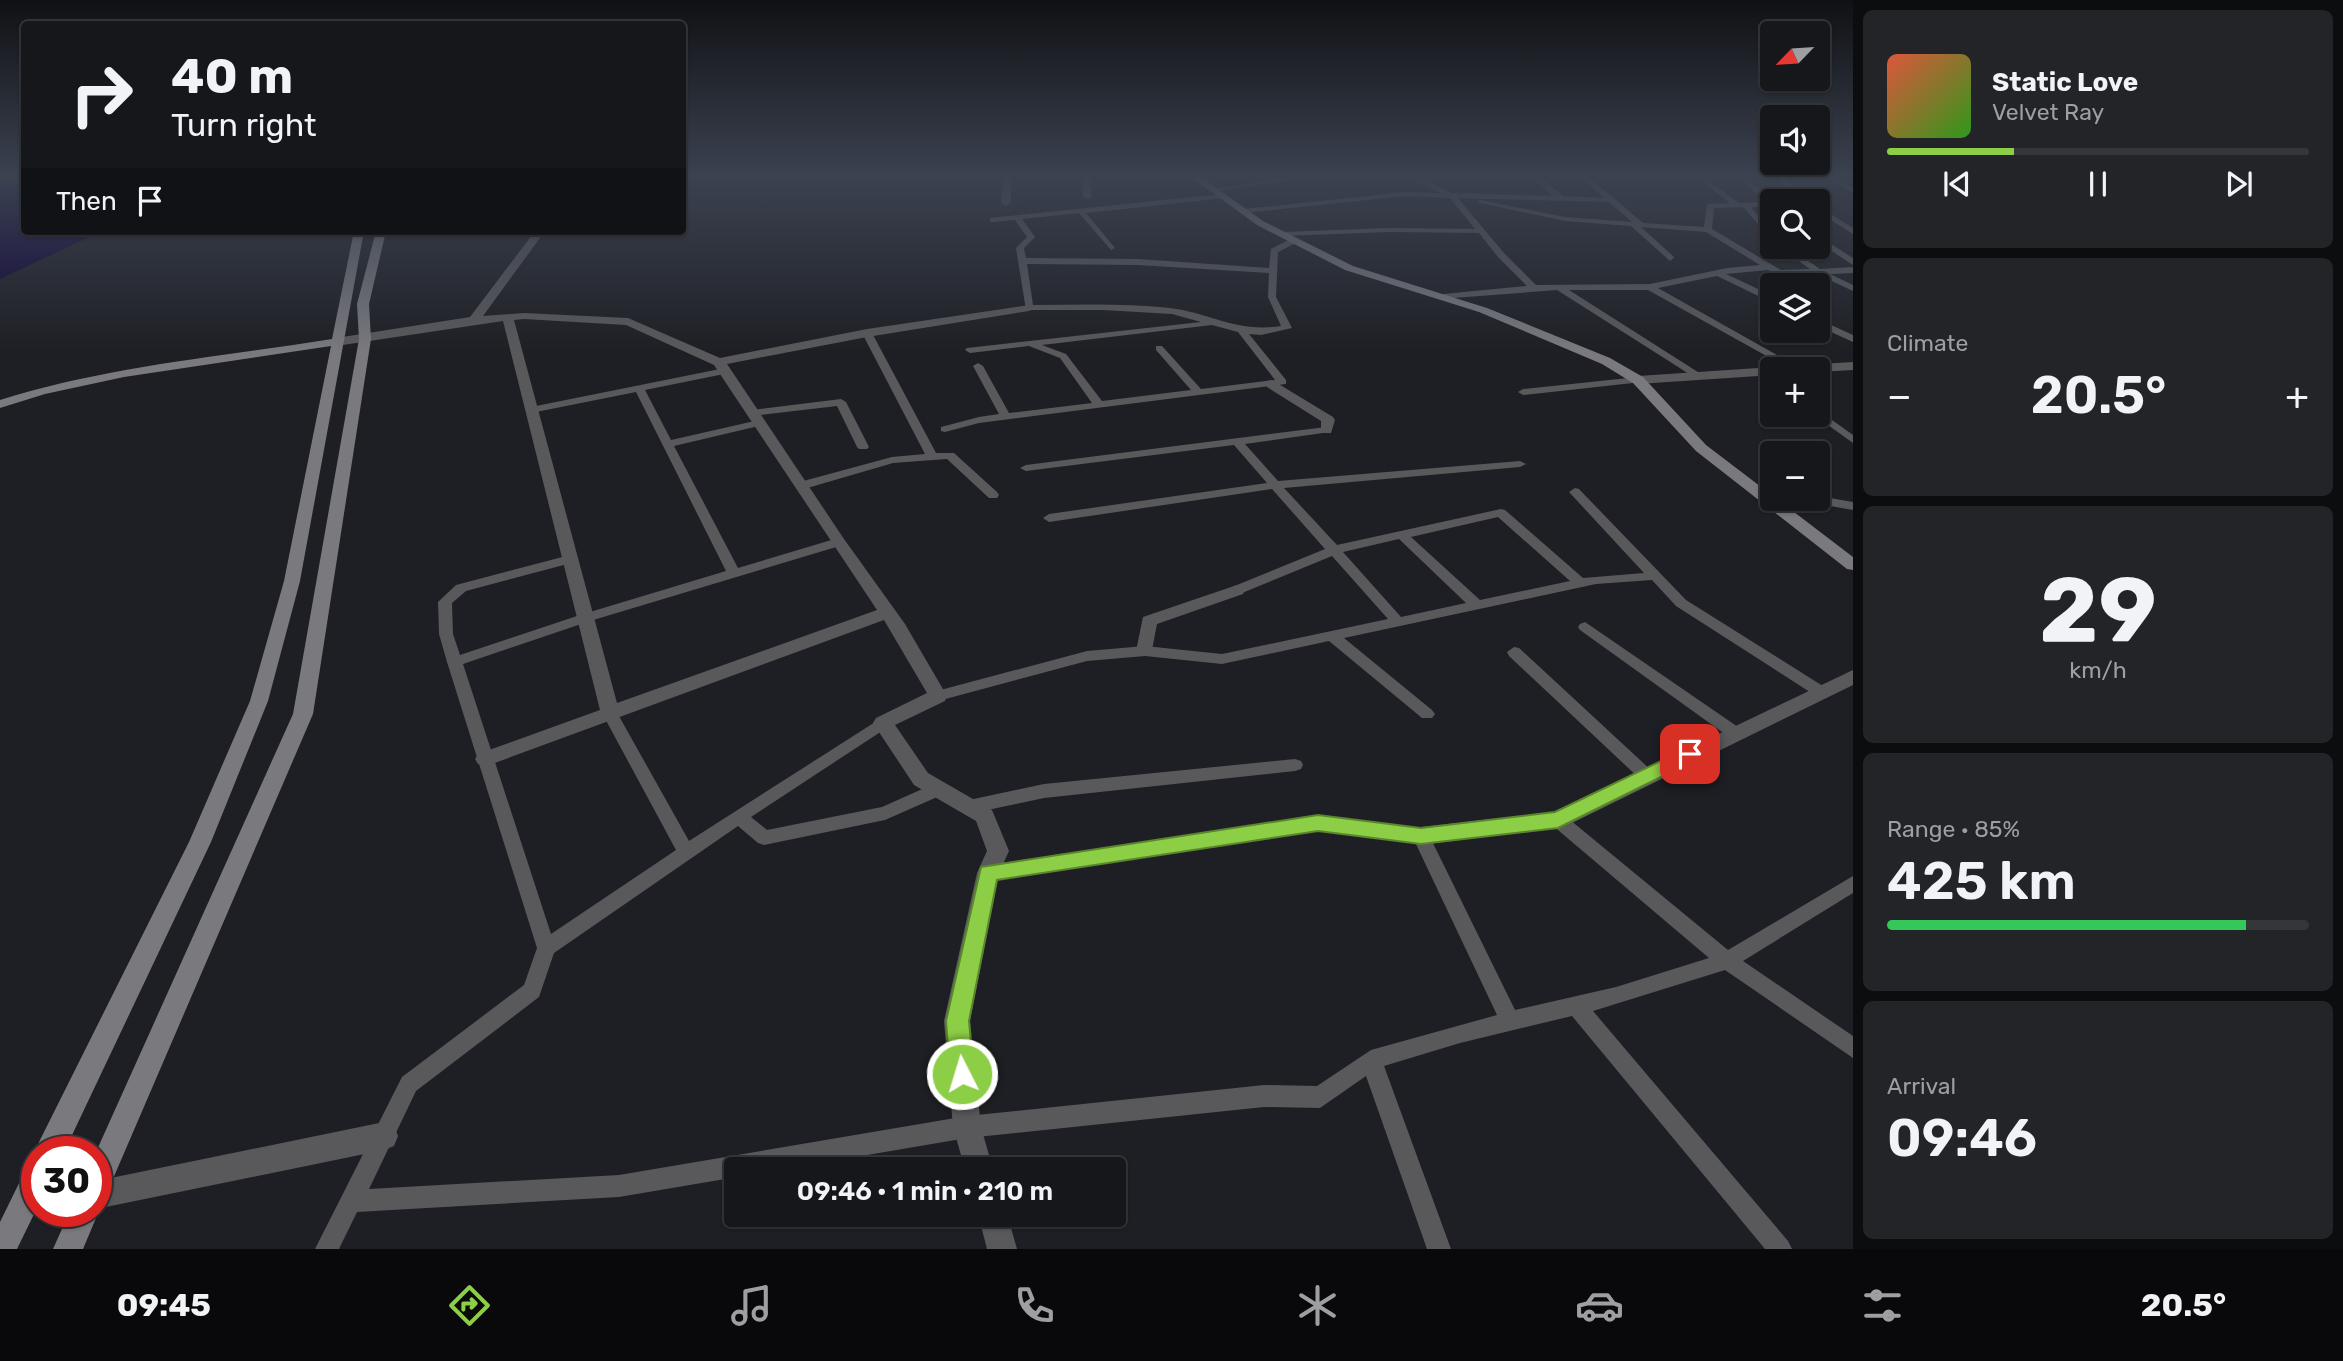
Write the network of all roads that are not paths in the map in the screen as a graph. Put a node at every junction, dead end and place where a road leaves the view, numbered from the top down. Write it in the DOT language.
graph roads {
  1 [pos="358,235"];
  2 [pos="380,235"];
  3 [pos="537,235"];
  4 [pos="1030,235"];
  5 [pos="1101,235"];
  6 [pos="1283,235"];
  7 [pos="1322,235"];
  8 [pos="1486,235"];
  9 [pos="1647,235"];
  10 [pos="1717,235"];
  11 [pos="1287,238"];
  12 [pos="1830,246"];
  13 [pos="1111,248"];
  14 [pos="1670,258"];
  15 [pos="1800,259"];
  16 [pos="1023,261"];
  17 [pos="1853,262"];
  18 [pos="1769,267"];
  19 [pos="1853,270"];
  20 [pos="1273,271"];
  21 [pos="1818,271"];
  22 [pos="1718,273"];
  23 [pos="1650,286"];
  24 [pos="1558,287"];
  25 [pos="1534,288"];
  26 [pos="1853,288"];
  27 [pos="1760,294"];
  28 [pos="1443,297"];
  29 [pos="1029,308"];
  30 [pos="508,318"];
  31 [pos="474,320"];
  32 [pos="1217,323"];
  33 [pos="1830,328"];
  34 [pos="1241,330"];
  35 [pos="867,333"];
  36 [pos="365,339"];
  37 [pos="1853,339"];
  38 [pos="336,342"];
  39 [pos="1030,344"];
  40 [pos="1159,348"];
  41 [pos="970,350"];
  42 [pos="1776,357"];
  43 [pos="978,366"];
  44 [pos="1853,366"];
  45 [pos="722,367"];
  46 [pos="1830,367"];
  47 [pos="1760,374"];
  48 [pos="1697,376"];
  49 [pos="1638,380"];
  50 [pos="1272,384"];
  51 [pos="639,388"];
  52 [pos="1523,392"];
  53 [pos="1199,393"];
  54 [pos="0,404"];
  55 [pos="1100,405"];
  56 [pos="531,410"];
  57 [pos="1006,417"];
  58 [pos="756,418"];
  59 [pos="1830,422"];
  60 [pos="945,429"];
  61 [pos="1326,430"];
  62 [pos="1853,440"];
  63 [pos="1236,441"];
  64 [pos="667,444"];
  65 [pos="863,447"];
  66 [pos="931,455"];
  67 [pos="1520,464"];
  68 [pos="1026,468"];
  69 [pos="1275,485"];
  70 [pos="800,486"];
  71 [pos="1760,490"];
  72 [pos="1575,492"];
  73 [pos="993,495"];
  74 [pos="1830,502"];
  75 [pos="1853,506"];
  76 [pos="1787,511"];
  77 [pos="1048,518"];
  78 [pos="1402,535"];
  79 [pos="838,542"];
  80 [pos="1334,550"];
  81 [pos="570,559"];
  82 [pos="1853,565"];
  83 [pos="734,573"];
  84 [pos="1655,576"];
  85 [pos="1580,583"];
  86 [pos="1237,590"];
  87 [pos="1478,606"];
  88 [pos="888,612"];
  89 [pos="585,618"];
  90 [pos="1399,622"];
  91 [pos="1585,627"];
  92 [pos="1333,637"];
  93 [pos="1145,651"];
  94 [pos="1514,652"];
  95 [pos="454,662"];
  96 [pos="1853,677"];
  97 [pos="1821,692"];
  98 [pos="938,696"];
  99 [pos="610,713"];
  100 [pos="1427,713"];
  101 [pos="883,723"];
  102 [pos="1735,733"];
  103 [pos="485,759"];
  104 [pos="1295,765"];
  105 [pos="1646,775"];
  106 [pos="938,789"];
  107 [pos="970,807"];
  108 [pos="738,817"];
  109 [pos="1558,820"];
  110 [pos="1421,836"];
  111 [pos="688,852"];
  112 [pos="988,873"];
  113 [pos="1853,884"];
  114 [pos="546,948"];
  115 [pos="1727,961"];
  116 [pos="1575,1005"];
  117 [pos="1510,1021"];
  118 [pos="1853,1048"];
  119 [pos="1371,1060"];
  120 [pos="967,1127"];
  121 [pos="57,1136"];
  122 [pos="384,1136"];
  123 [pos="112,1149"];
  124 [pos="976,1157"];
  125 [pos="112,1192"];
  126 [pos="351,1201"];
  127 [pos="21,1220"];
  128 [pos="78,1227"];
  129 [pos="996,1227"];
  130 [pos="2,1249"];
  131 [pos="68,1249"];
  132 [pos="327,1249"];
  133 [pos="1002,1249"];
  134 [pos="1439,1249"];
  135 [pos="1780,1249"];
  1 -- 38 [label="main road"];
  2 -- 36 [label="main road"];
  3 -- 31 [label="street"];
  4 -- 16 [label="lane"];
  5 -- 13 [label="lane"];
  6 -- 11 [label="main road"];
  7 -- 11 [label="lane"];
  8 -- 25 [label="lane"];
  9 -- 14 [label="lane"];
  10 -- 18 [label="lane"];
  11 -- 20 [label="lane"];
  11 -- 28 [label="main road"];
  12 -- 17 [label="lane"];
  15 -- 21 [label="lane"];
  16 -- 20 [label="lane"];
  16 -- 29 [label="lane"];
  18 -- 21 [label="lane"];
  18 -- 22 [label="lane"];
  19 -- 21 [label="lane"];
  20 -- 34 [label="lane"];
  21 -- 26 [label="lane"];
  22 -- 23 [label="lane"];
  22 -- 27 [label="lane"];
  23 -- 24 [label="lane"];
  23 -- 42 [label="lane"];
  24 -- 25 [label="lane"];
  24 -- 48 [label="lane"];
  25 -- 28 [label="lane"];
  28 -- 49 [label="main road"];
  29 -- 32 [label="lane"];
  29 -- 35 [label="street"];
  30 -- 31 [label="street"];
  30 -- 45 [label="street"];
  30 -- 56 [label="street"];
  31 -- 36 [label="street"];
  32 -- 34 [label="lane"];
  32 -- 39 [label="lane"];
  33 -- 37 [label="lane"];
  34 -- 50 [label="lane"];
  35 -- 45 [label="street"];
  35 -- 66 [label="lane"];
  36 -- 38 [label="street"];
  36 -- 123 [label="main road"];
  38 -- 54 [label="main road"];
  38 -- 121 [label="main road"];
  39 -- 41 [label="lane"];
  39 -- 55 [label="lane"];
  40 -- 53 [label="lane"];
  43 -- 57 [label="lane"];
  44 -- 46 [label="street"];
  45 -- 51 [label="lane"];
  45 -- 58 [label="street"];
  47 -- 48 [label="street"];
  48 -- 49 [label="street"];
  49 -- 52 [label="lane"];
  49 -- 71 [label="main road"];
  50 -- 53 [label="lane"];
  50 -- 61 [label="street"];
  51 -- 56 [label="lane"];
  51 -- 64 [label="lane"];
  53 -- 55 [label="lane"];
  55 -- 57 [label="lane"];
  56 -- 81 [label="street"];
  57 -- 60 [label="lane"];
  58 -- 64 [label="lane"];
  58 -- 65 [label="lane"];
  58 -- 70 [label="street"];
  59 -- 62 [label="lane"];
  61 -- 63 [label="lane"];
  63 -- 68 [label="lane"];
  63 -- 69 [label="lane"];
  64 -- 83 [label="lane"];
  66 -- 70 [label="lane"];
  66 -- 73 [label="lane"];
  67 -- 69 [label="lane"];
  69 -- 77 [label="lane"];
  69 -- 80 [label="lane"];
  70 -- 79 [label="street"];
  72 -- 84 [label="lane"];
  74 -- 75 [label="lane"];
  76 -- 82 [label="main road"];
  78 -- 80 [label="lane"];
  78 -- 85 [label="lane"];
  78 -- 87 [label="lane"];
  79 -- 83 [label="lane"];
  79 -- 88 [label="street"];
  80 -- 86 [label="lane"];
  80 -- 90 [label="lane"];
  81 -- 89 [label="street"];
  81 -- 95 [label="lane"];
  83 -- 89 [label="lane"];
  84 -- 85 [label="lane"];
  84 -- 97 [label="lane"];
  85 -- 87 [label="lane"];
  86 -- 93 [label="street"];
  87 -- 90 [label="lane"];
  88 -- 98 [label="street"];
  88 -- 99 [label="street"];
  89 -- 95 [label="lane"];
  89 -- 99 [label="street"];
  90 -- 92 [label="lane"];
  91 -- 102 [label="lane"];
  92 -- 93 [label="lane"];
  92 -- 100 [label="lane"];
  93 -- 98 [label="lane"];
  94 -- 105 [label="lane"];
  95 -- 103 [label="lane"];
  96 -- 97 [label="street"];
  97 -- 102 [label="street"];
  98 -- 101 [label="street"];
  99 -- 103 [label="street"];
  99 -- 111 [label="lane"];
  101 -- 106 [label="street"];
  101 -- 108 [label="lane"];
  102 -- 105 [label="street"];
  103 -- 114 [label="lane"];
  104 -- 107 [label="lane"];
  105 -- 109 [label="street"];
  106 -- 107 [label="street"];
  106 -- 108 [label="lane"];
  107 -- 112 [label="street"];
  108 -- 111 [label="lane"];
  109 -- 110 [label="street"];
  109 -- 115 [label="lane"];
  110 -- 112 [label="lane"];
  110 -- 117 [label="lane"];
  111 -- 114 [label="lane"];
  112 -- 120 [label="street"];
  113 -- 115 [label="lane"];
  114 -- 122 [label="lane"];
  115 -- 116 [label="lane"];
  115 -- 118 [label="lane"];
  116 -- 117 [label="lane"];
  116 -- 135 [label="lane"];
  117 -- 119 [label="lane"];
  119 -- 120 [label="lane"];
  119 -- 134 [label="lane"];
  120 -- 124 [label="street"];
  120 -- 126 [label="lane"];
  122 -- 125 [label="street"];
  122 -- 126 [label="lane"];
  126 -- 132 [label="lane"];
  127 -- 130 [label="main road"];
  128 -- 131 [label="main road"];
  129 -- 133 [label="street"];
}
